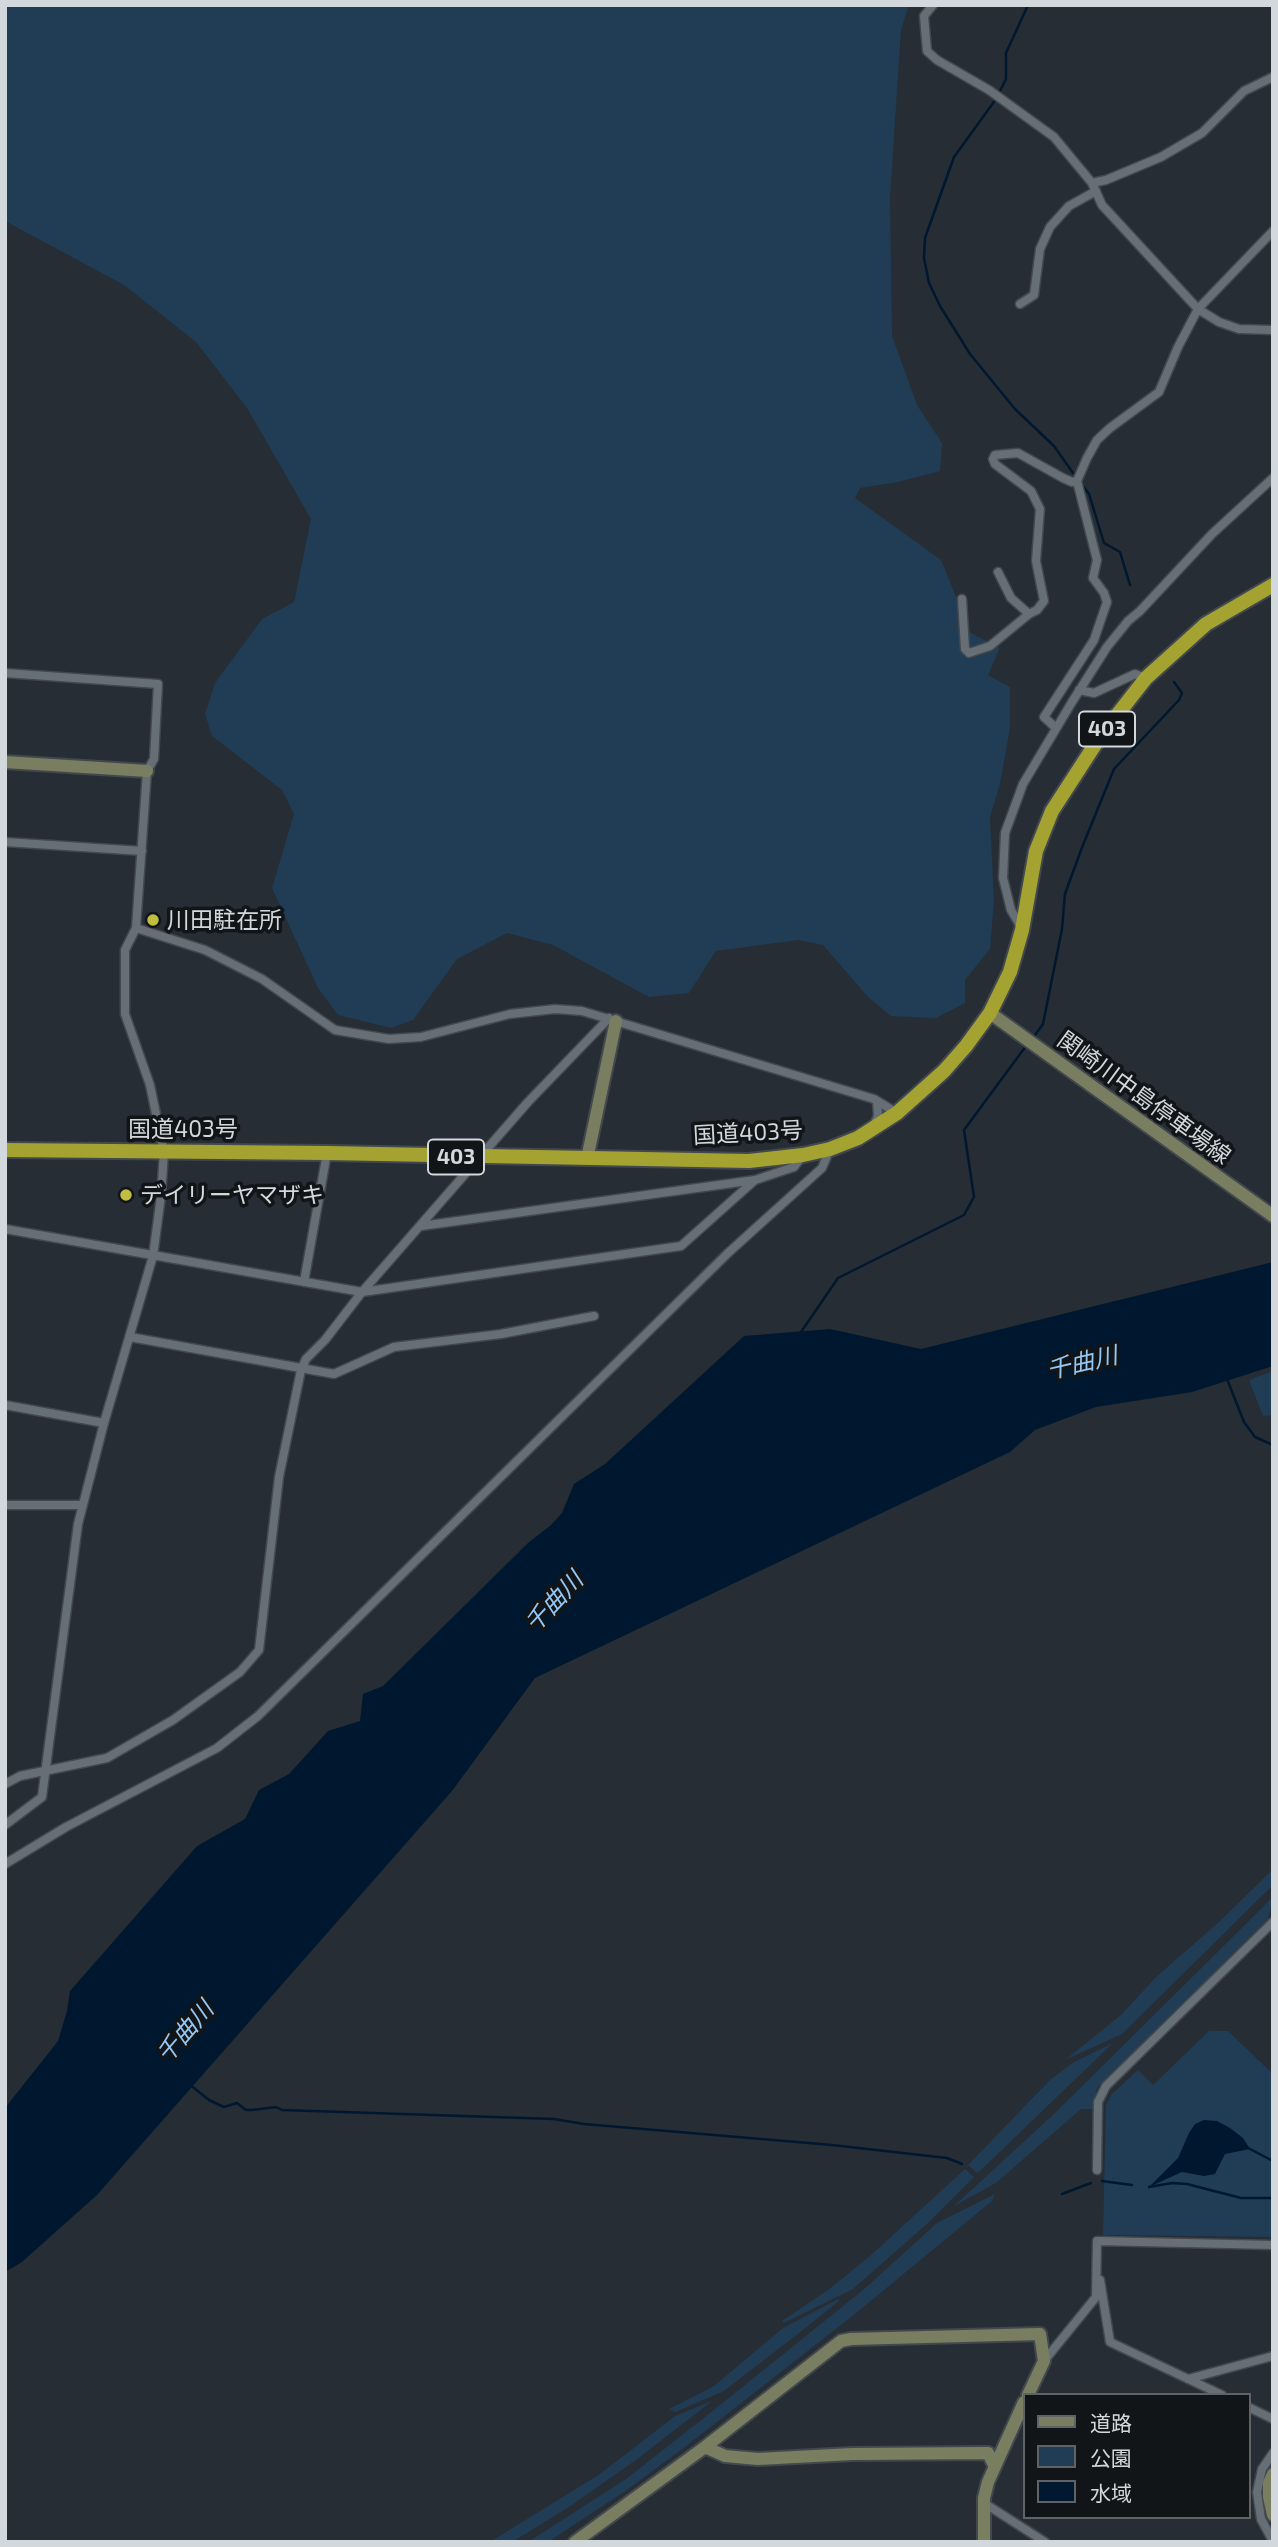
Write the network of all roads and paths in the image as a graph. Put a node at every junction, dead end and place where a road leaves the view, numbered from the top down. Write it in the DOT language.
graph roads {
  1 [pos="933,5"];
  2 [pos="1273,76"];
  3 [pos="1094,187"];
  4 [pos="1273,232"];
  5 [pos="1020,304"];
  6 [pos="1198,309"];
  7 [pos="1273,330"];
  8 [pos="1273,478"];
  9 [pos="1077,481"];
  10 [pos="998,572"];
  11 [pos="1273,585"];
  12 [pos="962,599"];
  13 [pos="1029,614"];
  14 [pos="5,673"];
  15 [pos="1146,678"];
  16 [pos="1079,690"];
  17 [pos="1056,728"];
  18 [pos="5,762"];
  19 [pos="147,771"];
  20 [pos="5,842"];
  21 [pos="142,851"];
  22 [pos="136,928"];
  23 [pos="1022,930"];
  24 [pos="990,1013"];
  25 [pos="613,1019"];
  26 [pos="877,1101"];
  27 [pos="897,1113"];
  28 [pos="871,1131"];
  29 [pos="830,1149"];
  30 [pos="5,1150"];
  31 [pos="164,1152"];
  32 [pos="327,1153"];
  33 [pos="803,1155"];
  34 [pos="480,1157"];
  35 [pos="587,1158"];
  36 [pos="755,1180"];
  37 [pos="1273,1216"];
  38 [pos="421,1226"];
  39 [pos="5,1229"];
  40 [pos="153,1256"];
  41 [pos="304,1282"];
  42 [pos="362,1292"];
  43 [pos="594,1316"];
  44 [pos="130,1337"];
  45 [pos="301,1370"];
  46 [pos="5,1405"];
  47 [pos="104,1423"];
  48 [pos="5,1505"];
  49 [pos="83,1505"];
  50 [pos="46,1770"];
  51 [pos="5,1784"];
  52 [pos="5,1825"];
  53 [pos="5,1864"];
  54 [pos="1273,1922"];
  55 [pos="1097,2170"];
  56 [pos="1273,2245"];
  57 [pos="1097,2261"];
  58 [pos="1273,2356"];
  59 [pos="1044,2361"];
  60 [pos="1188,2379"];
  61 [pos="1029,2393"];
  62 [pos="1218,2393"];
  63 [pos="1023,2404"];
  64 [pos="1250,2408"];
  65 [pos="1273,2419"];
  66 [pos="705,2447"];
  67 [pos="1273,2453"];
  68 [pos="994,2465"];
  69 [pos="1273,2474"];
  70 [pos="984,2502"];
  71 [pos="1273,2515"];
  72 [pos="1273,2540"];
  73 [pos="575,2542"];
  74 [pos="984,2542"];
  75 [pos="1045,2542"];
  1 -- 3 [label="street"];
  2 -- 3 [label="street"];
  3 -- 5 [label="street"];
  3 -- 6 [label="street"];
  4 -- 6 [label="street"];
  6 -- 7 [label="street"];
  6 -- 9 [label="street"];
  8 -- 16 [label="street"];
  9 -- 13 [label="street"];
  9 -- 17 [label="street"];
  10 -- 13 [label="street"];
  11 -- 15 [label="highway, 国道403号 / 403"];
  12 -- 13 [label="street"];
  14 -- 19 [label="street"];
  15 -- 16 [label="street"];
  15 -- 23 [label="highway, 国道403号 / 403"];
  16 -- 17 [label="street"];
  17 -- 23 [label="street"];
  18 -- 19 [label="street"];
  19 -- 21 [label="street"];
  20 -- 21 [label="street"];
  21 -- 22 [label="street"];
  22 -- 25 [label="street"];
  22 -- 31 [label="street"];
  23 -- 24 [label="highway, 国道403号 / 403"];
  24 -- 27 [label="highway, 国道403号 / 403"];
  24 -- 37 [label="street, 関崎川中島停車場線"];
  25 -- 26 [label="street"];
  25 -- 34 [label="street"];
  25 -- 35 [label="street"];
  26 -- 27 [label="street"];
  26 -- 28 [label="street"];
  27 -- 28 [label="highway, 国道403号 / 403"];
  28 -- 29 [label="highway, 国道403号 / 403"];
  29 -- 33 [label="highway, 国道403号 / 403"];
  29 -- 53 [label="street"];
  30 -- 31 [label="highway, 国道403号 / 403"];
  31 -- 32 [label="highway, 国道403号 / 403"];
  31 -- 40 [label="street"];
  32 -- 34 [label="highway, 国道403号 / 403"];
  32 -- 41 [label="street"];
  33 -- 35 [label="highway, 国道403号 / 403"];
  33 -- 36 [label="street"];
  34 -- 35 [label="highway, 国道403号 / 403"];
  34 -- 38 [label="street"];
  36 -- 38 [label="street"];
  36 -- 42 [label="street"];
  38 -- 42 [label="street"];
  39 -- 40 [label="street"];
  40 -- 41 [label="street"];
  40 -- 44 [label="street"];
  41 -- 42 [label="street"];
  42 -- 45 [label="street"];
  43 -- 45 [label="street"];
  44 -- 45 [label="street"];
  44 -- 47 [label="street"];
  45 -- 50 [label="street"];
  46 -- 47 [label="street"];
  47 -- 49 [label="street"];
  48 -- 49 [label="street"];
  49 -- 50 [label="street"];
  50 -- 51 [label="street"];
  50 -- 52 [label="street"];
  54 -- 55 [label="street"];
  56 -- 57 [label="street"];
  57 -- 59 [label="street"];
  57 -- 60 [label="street"];
  58 -- 60 [label="street"];
  59 -- 61 [label="street"];
  59 -- 66 [label="street"];
  60 -- 62 [label="street"];
  63 -- 68 [label="street"];
  64 -- 65 [label="street"];
  66 -- 68 [label="street"];
  66 -- 73 [label="street"];
  67 -- 72 [label="street"];
  68 -- 70 [label="street"];
  69 -- 71 [label="street"];
  70 -- 74 [label="street"];
  70 -- 75 [label="street"];
}
